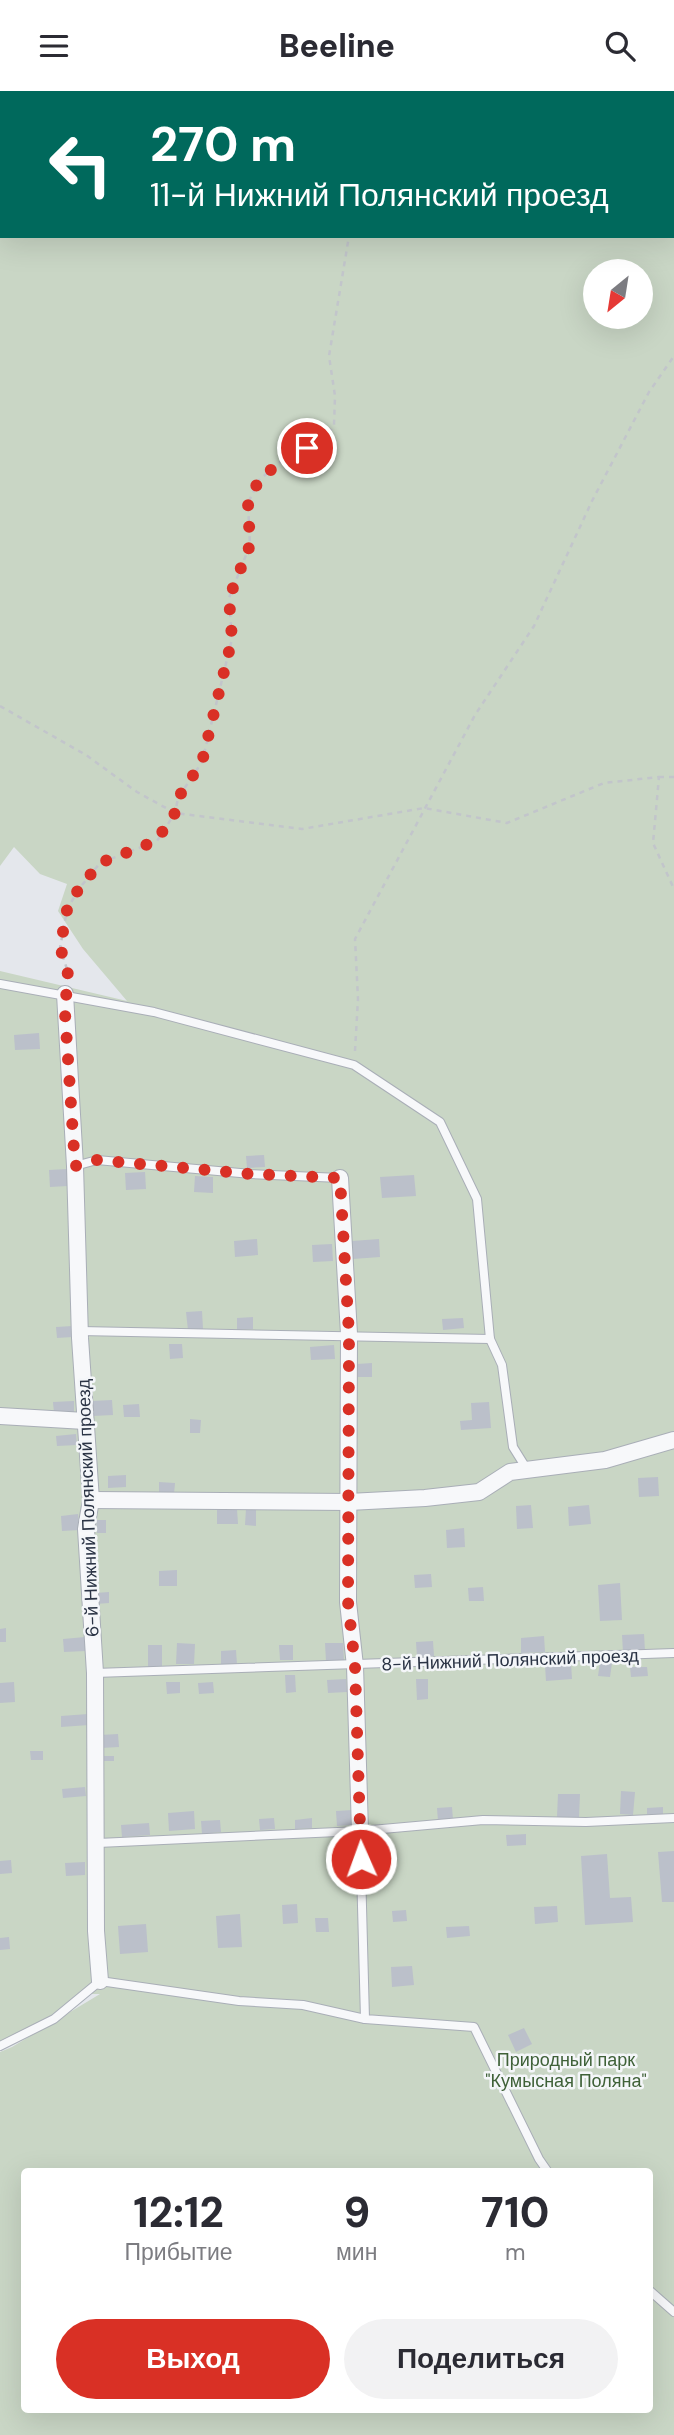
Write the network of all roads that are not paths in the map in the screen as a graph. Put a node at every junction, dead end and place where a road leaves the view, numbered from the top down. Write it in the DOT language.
graph roads {
  1 [pos="0,984"];
  2 [pos="65,994"];
  3 [pos="75,1166"];
  4 [pos="340,1178"];
  5 [pos="80,1331"];
  6 [pos="349,1334"];
  7 [pos="490,1339"];
  8 [pos="0,1416"];
  9 [pos="85,1421"];
  10 [pos="674,1440"];
  11 [pos="528,1471"];
  12 [pos="91,1500"];
  13 [pos="349,1501"];
  14 [pos="674,1653"];
  15 [pos="355,1666"];
  16 [pos="95,1673"];
  17 [pos="674,1818"];
  18 [pos="360,1831"];
  19 [pos="98,1843"];
  20 [pos="100,1981"];
  21 [pos="365,2019"];
  22 [pos="0,2046"];
  23 [pos="545,2168"];
  24 [pos="653,2294"];
  25 [pos="674,2312"];
  1 -- 2 [label="lane"];
  2 -- 3 [label="street, 6-й Нижний Полянский проезд"];
  2 -- 7 [label="lane"];
  3 -- 4 [label="lane"];
  3 -- 5 [label="street, 6-й Нижний Полянский проезд"];
  4 -- 6 [label="street"];
  5 -- 6 [label="lane"];
  5 -- 9 [label="street, 6-й Нижний Полянский проезд"];
  6 -- 7 [label="lane"];
  6 -- 13 [label="street"];
  7 -- 11 [label="lane"];
  8 -- 9 [label="street"];
  9 -- 12 [label="street, 6-й Нижний Полянский проезд"];
  10 -- 11 [label="street"];
  11 -- 13 [label="street"];
  12 -- 13 [label="street"];
  12 -- 16 [label="street, 6-й Нижний Полянский проезд"];
  13 -- 15 [label="street"];
  14 -- 15 [label="lane, 8-й Нижний Полянский проезд"];
  15 -- 16 [label="lane, 8-й Нижний Полянский проезд"];
  15 -- 18 [label="street"];
  16 -- 19 [label="street, 6-й Нижний Полянский проезд"];
  17 -- 18 [label="lane"];
  18 -- 19 [label="lane"];
  18 -- 21 [label="lane"];
  19 -- 20 [label="street, 6-й Нижний Полянский проезд"];
  20 -- 21 [label="lane"];
  20 -- 22 [label="lane"];
  21 -- 23 [label="lane"];
  24 -- 25 [label="lane"];
}
